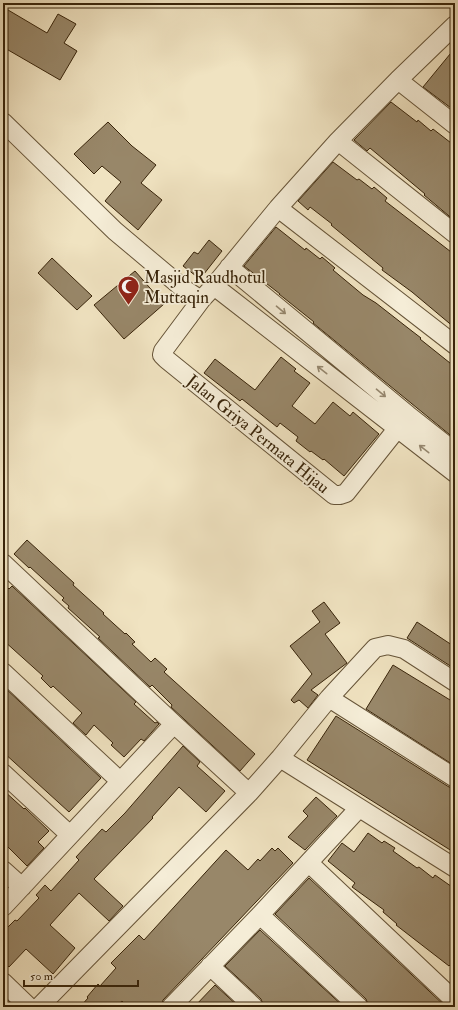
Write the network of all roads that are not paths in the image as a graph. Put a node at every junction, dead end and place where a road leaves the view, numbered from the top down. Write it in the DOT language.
graph roads {
  1 [pos="455,25"];
  2 [pos="398,80"];
  3 [pos="3,122"];
  4 [pos="455,125"];
  5 [pos="338,141"];
  6 [pos="278,208"];
  7 [pos="455,234"];
  8 [pos="229,267"];
  9 [pos="214,286"];
  10 [pos="201,300"];
  11 [pos="455,345"];
  12 [pos="403,422"];
  13 [pos="455,452"];
  14 [pos="455,473"];
  15 [pos="3,563"];
  16 [pos="3,672"];
  17 [pos="455,682"];
  18 [pos="329,698"];
  19 [pos="174,724"];
  20 [pos="280,758"];
  21 [pos="3,773"];
  22 [pos="455,778"];
  23 [pos="120,781"];
  24 [pos="249,793"];
  25 [pos="359,808"];
  26 [pos="70,835"];
  27 [pos="308,863"];
  28 [pos="455,868"];
  29 [pos="3,870"];
  30 [pos="22,887"];
  31 [pos="3,907"];
  32 [pos="260,915"];
  33 [pos="210,966"];
  34 [pos="3,982"];
  35 [pos="455,1001"];
  36 [pos="29,1007"];
  37 [pos="39,1007"];
  38 [pos="171,1007"];
  39 [pos="254,1007"];
  40 [pos="359,1007"];
  1 -- 2 [label="street, Jalan Griya Permata Hijau"];
  2 -- 4 [label="street"];
  2 -- 5 [label="street, Jalan Griya Permata Hijau"];
  3 -- 10 [label="street"];
  5 -- 6 [label="street, Jalan Griya Permata Hijau"];
  5 -- 7 [label="street"];
  6 -- 8 [label="street, Jalan Griya Permata Hijau"];
  6 -- 11 [label="street"];
  8 -- 9 [label="street, Jalan Griya Permata Hijau"];
  8 -- 12 [label="street, one-way"];
  9 -- 10 [label="street, Jalan Griya Permata Hijau"];
  12 -- 9 [label="street, one-way"];
  10 -- 12 [label="street, Jalan Griya Permata Hijau"];
  12 -- 13 [label="street"];
  14 -- 12 [label="street, one-way"];
  15 -- 19 [label="street"];
  16 -- 23 [label="street"];
  17 -- 18 [label="street"];
  18 -- 20 [label="street"];
  18 -- 22 [label="street"];
  19 -- 23 [label="street"];
  19 -- 24 [label="street"];
  20 -- 24 [label="street"];
  20 -- 25 [label="street"];
  21 -- 26 [label="street"];
  23 -- 26 [label="street"];
  24 -- 37 [label="street"];
  25 -- 27 [label="street"];
  25 -- 28 [label="street"];
  26 -- 30 [label="street"];
  27 -- 32 [label="street"];
  27 -- 35 [label="street"];
  29 -- 30 [label="street"];
  30 -- 31 [label="street"];
  32 -- 33 [label="street"];
  32 -- 40 [label="street"];
  33 -- 38 [label="street"];
  33 -- 39 [label="street"];
  34 -- 36 [label="street"];
}
